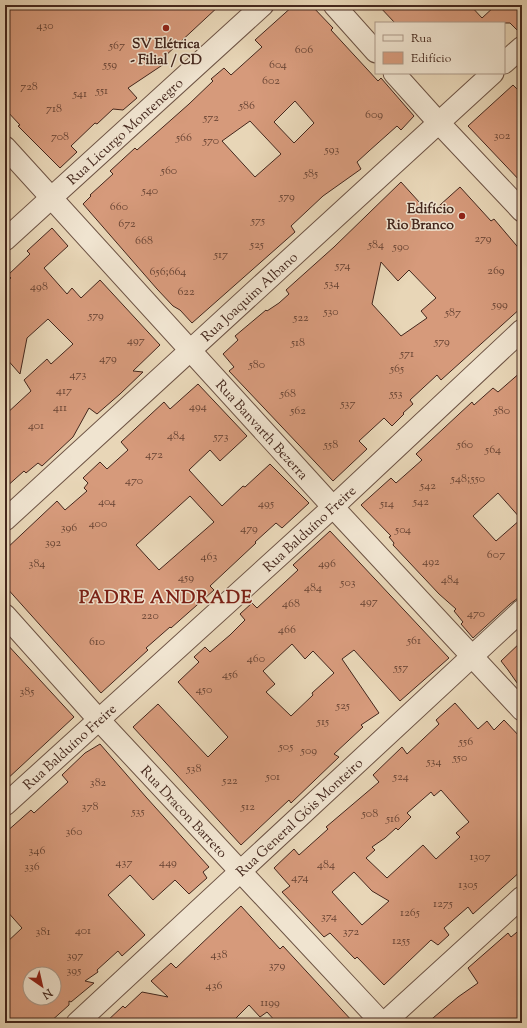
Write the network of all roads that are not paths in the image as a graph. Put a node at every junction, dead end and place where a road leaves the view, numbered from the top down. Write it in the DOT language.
graph roads {
  1 [pos="263,5"];
  2 [pos="334,5"];
  3 [pos="522,47"];
  4 [pos="375,51"];
  5 [pos="505,62"];
  6 [pos="395,74"];
  7 [pos="492,74"];
  8 [pos="439,123"];
  9 [pos="5,147"];
  10 [pos="52,198"];
  11 [pos="522,211"];
  12 [pos="5,240"];
  13 [pos="522,330"];
  14 [pos="190,350"];
  15 [pos="333,507"];
  16 [pos="5,520"];
  17 [pos="522,610"];
  18 [pos="5,615"];
  19 [pos="472,655"];
  20 [pos="522,710"];
  21 [pos="99,720"];
  22 [pos="5,805"];
  23 [pos="240,871"];
  24 [pos="522,897"];
  25 [pos="76,1023"];
  26 [pos="383,1023"];
  1 -- 10 [label="street, Rua Licurgo Montenegro"];
  2 -- 4 [label="street"];
  3 -- 5 [label="street"];
  6 -- 8 [label="street"];
  7 -- 8 [label="street, Rua Joaquim Albano"];
  8 -- 11 [label="street"];
  8 -- 14 [label="street, Rua Joaquim Albano"];
  9 -- 10 [label="street, Rua Banvarth Bezerra"];
  10 -- 12 [label="street, Rua Licurgo Montenegro"];
  10 -- 14 [label="street, Rua Banvarth Bezerra"];
  13 -- 15 [label="street, Rua Balduíno Freire"];
  14 -- 15 [label="street, Rua Banvarth Bezerra"];
  14 -- 16 [label="street, Rua Joaquim Albano"];
  15 -- 19 [label="street, Rua Banvarth Bezerra"];
  15 -- 21 [label="street, Rua Balduíno Freire"];
  17 -- 19 [label="street, Rua General Góis Monteiro"];
  18 -- 21 [label="street, Rua Dracon Barreto"];
  19 -- 20 [label="street, Rua Banvarth Bezerra"];
  19 -- 23 [label="street, Rua General Góis Monteiro"];
  21 -- 22 [label="street, Rua Balduíno Freire"];
  21 -- 23 [label="street, Rua Dracon Barreto"];
  23 -- 25 [label="street, Rua General Góis Monteiro"];
  23 -- 26 [label="street, Rua Dracon Barreto"];
  24 -- 26 [label="street"];
}
